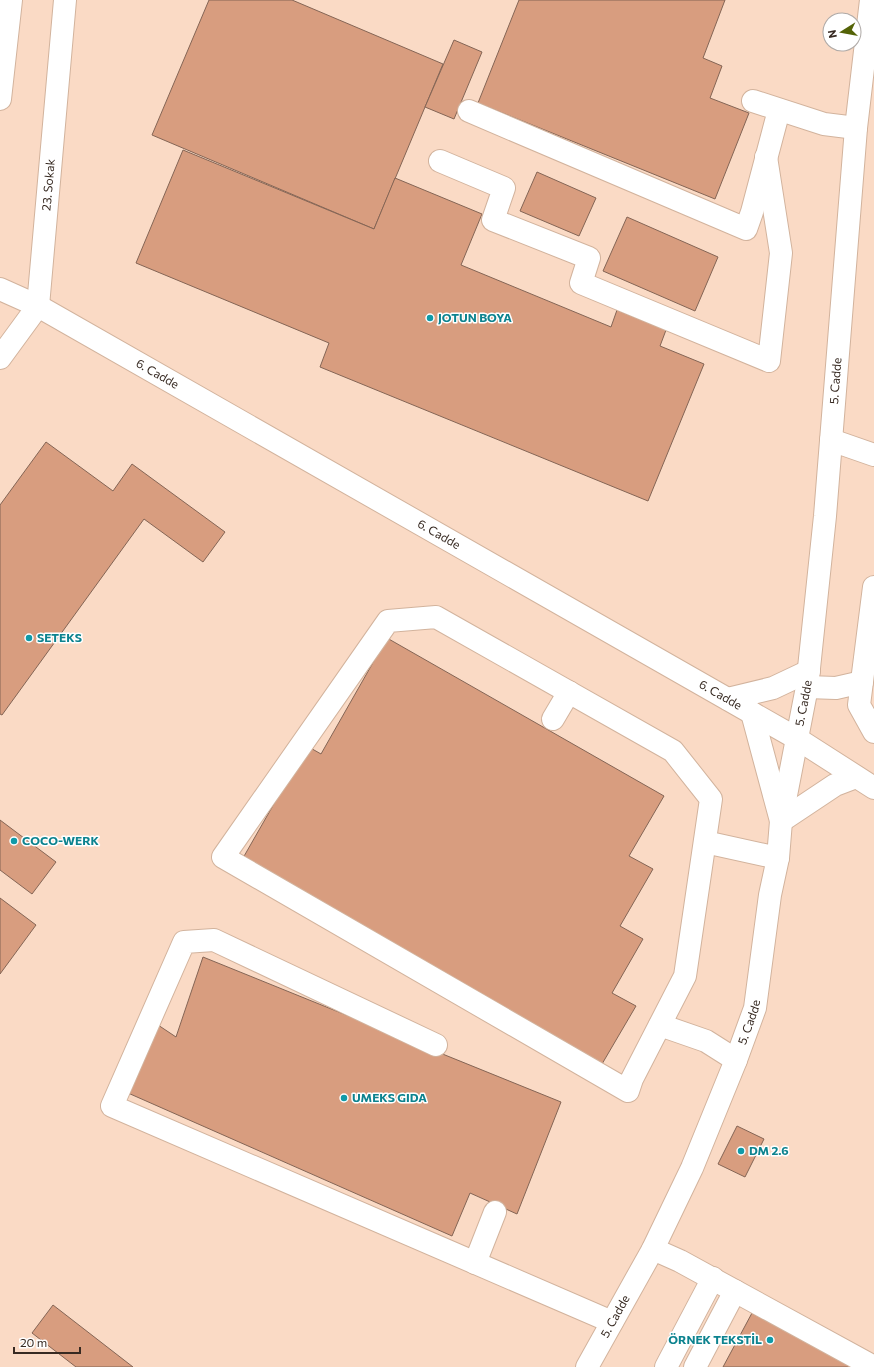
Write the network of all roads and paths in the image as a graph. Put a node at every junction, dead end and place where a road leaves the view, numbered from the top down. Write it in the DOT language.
graph roads {
  1 [pos="11,0"];
  2 [pos="65,0"];
  3 [pos="871,0"];
  4 [pos="0,99"];
  5 [pos="753,101"];
  6 [pos="779,110"];
  7 [pos="470,111"];
  8 [pos="856,128"];
  9 [pos="766,157"];
  10 [pos="440,161"];
  11 [pos="0,289"];
  12 [pos="38,306"];
  13 [pos="0,358"];
  14 [pos="831,440"];
  15 [pos="874,455"];
  16 [pos="874,587"];
  17 [pos="808,679"];
  18 [pos="862,682"];
  19 [pos="568,692"];
  20 [pos="728,699"];
  21 [pos="752,713"];
  22 [pos="553,719"];
  23 [pos="874,732"];
  24 [pos="796,738"];
  25 [pos="865,782"];
  26 [pos="781,821"];
  27 [pos="705,842"];
  28 [pos="778,858"];
  29 [pos="660,1025"];
  30 [pos="436,1045"];
  31 [pos="736,1060"];
  32 [pos="495,1212"];
  33 [pos="653,1249"];
  34 [pos="474,1263"];
  35 [pos="713,1278"];
  36 [pos="736,1291"];
  37 [pos="612,1322"];
  38 [pos="587,1367"];
  39 [pos="666,1367"];
  40 [pos="694,1367"];
  41 [pos="874,1367"];
  1 -- 4 [label="street"];
  2 -- 12 [label="street, 23. Sokak"];
  3 -- 8 [label="street, 5. Cadde"];
  5 -- 6 [label="street"];
  6 -- 8 [label="street"];
  6 -- 9 [label="street"];
  7 -- 9 [label="street"];
  8 -- 14 [label="street, 5. Cadde"];
  9 -- 10 [label="street"];
  11 -- 12 [label="street, 6. Cadde"];
  12 -- 13 [label="street"];
  12 -- 20 [label="street, 6. Cadde"];
  14 -- 15 [label="street"];
  14 -- 17 [label="street, 5. Cadde"];
  16 -- 18 [label="street"];
  17 -- 18 [label="street"];
  17 -- 20 [label="street"];
  17 -- 24 [label="street, 5. Cadde"];
  18 -- 23 [label="street"];
  19 -- 22 [label="street"];
  19 -- 27 [label="street"];
  19 -- 29 [label="street"];
  20 -- 21 [label="street, 6. Cadde"];
  21 -- 24 [label="street, 6. Cadde"];
  21 -- 26 [label="street"];
  24 -- 25 [label="street, 6. Cadde"];
  24 -- 26 [label="street, 5. Cadde"];
  25 -- 26 [label="street"];
  26 -- 28 [label="street, 5. Cadde"];
  27 -- 28 [label="street"];
  27 -- 29 [label="street"];
  28 -- 31 [label="street, 5. Cadde"];
  29 -- 31 [label="street"];
  30 -- 34 [label="street"];
  31 -- 33 [label="street, 5. Cadde"];
  32 -- 34 [label="street"];
  33 -- 35 [label="street"];
  33 -- 37 [label="street, 5. Cadde"];
  34 -- 37 [label="street"];
  35 -- 36 [label="street"];
  35 -- 39 [label="street"];
  36 -- 40 [label="street"];
  36 -- 41 [label="street"];
  37 -- 38 [label="street, 5. Cadde"];
}
